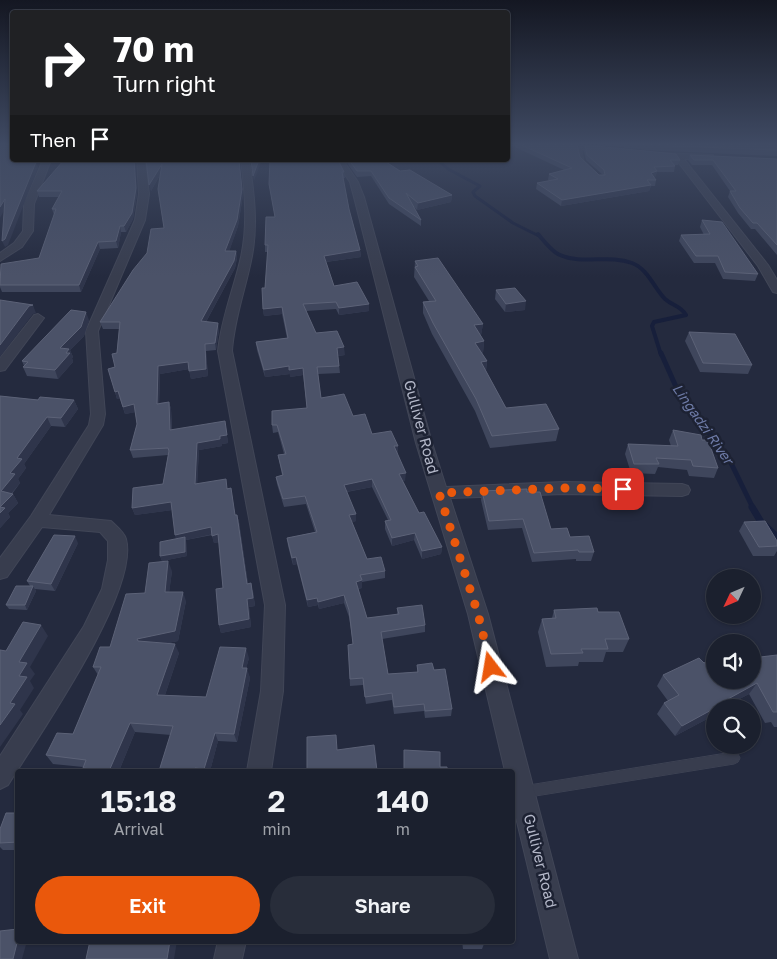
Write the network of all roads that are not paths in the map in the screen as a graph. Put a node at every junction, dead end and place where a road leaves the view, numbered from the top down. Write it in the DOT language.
graph roads {
  1 [pos="36,188"];
  2 [pos="143,188"];
  3 [pos="247,188"];
  4 [pos="356,188"];
  5 [pos="703,188"];
  6 [pos="0,258"];
  7 [pos="777,290"];
  8 [pos="38,318"];
  9 [pos="0,367"];
  10 [pos="682,490"];
  11 [pos="439,493"];
  12 [pos="36,520"];
  13 [pos="0,572"];
  14 [pos="734,758"];
  15 [pos="259,769"];
  16 [pos="0,777"];
  17 [pos="523,792"];
  18 [pos="231,944"];
  19 [pos="228,959"];
  20 [pos="564,959"];
  1 -- 6 [label="street"];
  2 -- 12 [label="street"];
  3 -- 15 [label="street"];
  4 -- 11 [label="street, Gulliver Road"];
  5 -- 7 [label="street"];
  8 -- 9 [label="street"];
  10 -- 11 [label="street"];
  11 -- 17 [label="street, Gulliver Road"];
  12 -- 13 [label="street"];
  12 -- 16 [label="street"];
  14 -- 17 [label="lane"];
  17 -- 20 [label="street, Gulliver Road"];
  18 -- 19 [label="street"];
}
